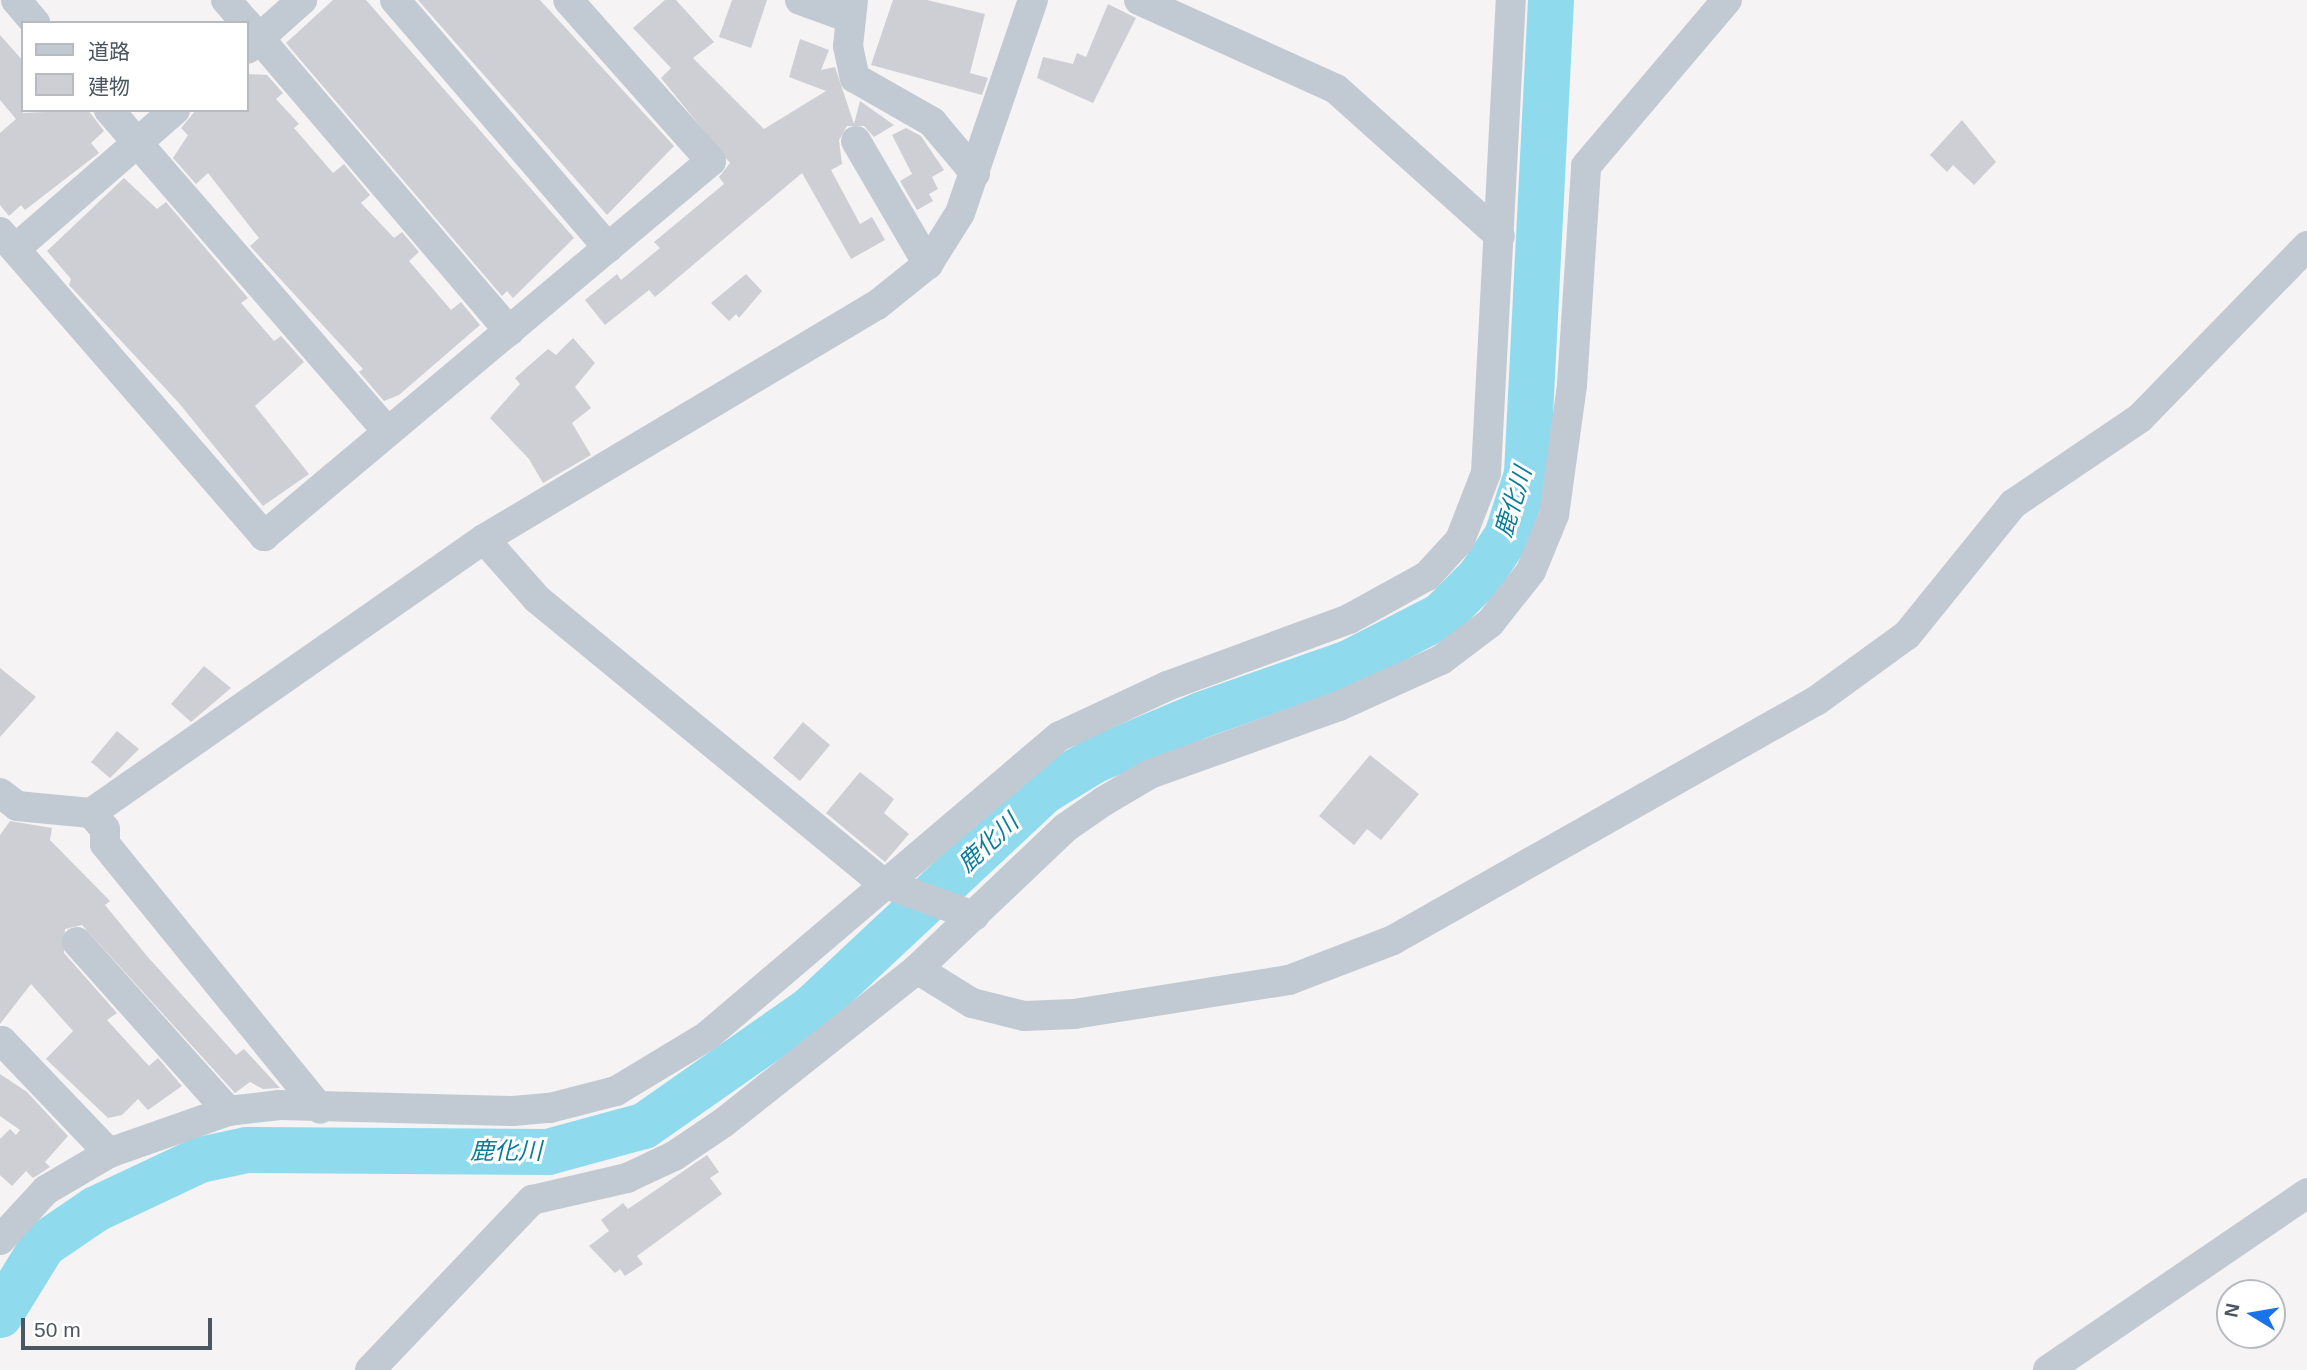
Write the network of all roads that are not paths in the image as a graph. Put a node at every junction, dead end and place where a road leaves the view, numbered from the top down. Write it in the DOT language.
graph roads {
  1 [pos="16,0"];
  2 [pos="226,0"];
  3 [pos="302,0"];
  4 [pos="395,0"];
  5 [pos="568,0"];
  6 [pos="800,0"];
  7 [pos="1033,0"];
  8 [pos="1139,0"];
  9 [pos="1511,0"];
  10 [pos="1727,0"];
  11 [pos="851,9"];
  12 [pos="33,21"];
  13 [pos="241,21"];
  14 [pos="250,33"];
  15 [pos="111,112"];
  16 [pos="173,112"];
  17 [pos="856,141"];
  18 [pos="137,143"];
  19 [pos="975,173"];
  20 [pos="1500,236"];
  21 [pos="7,241"];
  22 [pos="2307,246"];
  23 [pos="608,248"];
  24 [pos="928,264"];
  25 [pos="509,331"];
  26 [pos="387,431"];
  27 [pos="484,539"];
  28 [pos="0,793"];
  29 [pos="91,813"];
  30 [pos="883,883"];
  31 [pos="968,914"];
  32 [pos="77,942"];
  33 [pos="917,969"];
  34 [pos="0,1045"];
  35 [pos="320,1108"];
  36 [pos="228,1111"];
  37 [pos="109,1153"];
  38 [pos="2307,1193"];
  39 [pos="5,1221"];
  40 [pos="370,1370"];
  41 [pos="2048,1370"];
  1 -- 12 [label="street"];
  2 -- 13 [label="street"];
  3 -- 14 [label="street"];
  4 -- 23 [label="street"];
  5 -- 23 [label="street"];
  6 -- 11 [label="street"];
  7 -- 19 [label="street"];
  8 -- 20 [label="street"];
  9 -- 20 [label="street"];
  10 -- 31 [label="street"];
  11 -- 19 [label="street"];
  14 -- 25 [label="street"];
  15 -- 18 [label="street"];
  16 -- 18 [label="street"];
  17 -- 24 [label="street"];
  18 -- 21 [label="street"];
  18 -- 26 [label="street"];
  19 -- 24 [label="street"];
  20 -- 30 [label="street"];
  21 -- 26 [label="street"];
  22 -- 33 [label="street"];
  23 -- 25 [label="street"];
  24 -- 27 [label="street"];
  25 -- 26 [label="street"];
  27 -- 29 [label="street"];
  27 -- 30 [label="street"];
  28 -- 29 [label="street"];
  29 -- 35 [label="street"];
  30 -- 31 [label="street"];
  30 -- 35 [label="street"];
  31 -- 33 [label="street"];
  32 -- 36 [label="street"];
  33 -- 40 [label="street"];
  34 -- 37 [label="street"];
  35 -- 36 [label="street"];
  36 -- 37 [label="street"];
  37 -- 39 [label="street"];
  38 -- 41 [label="street"];
}
